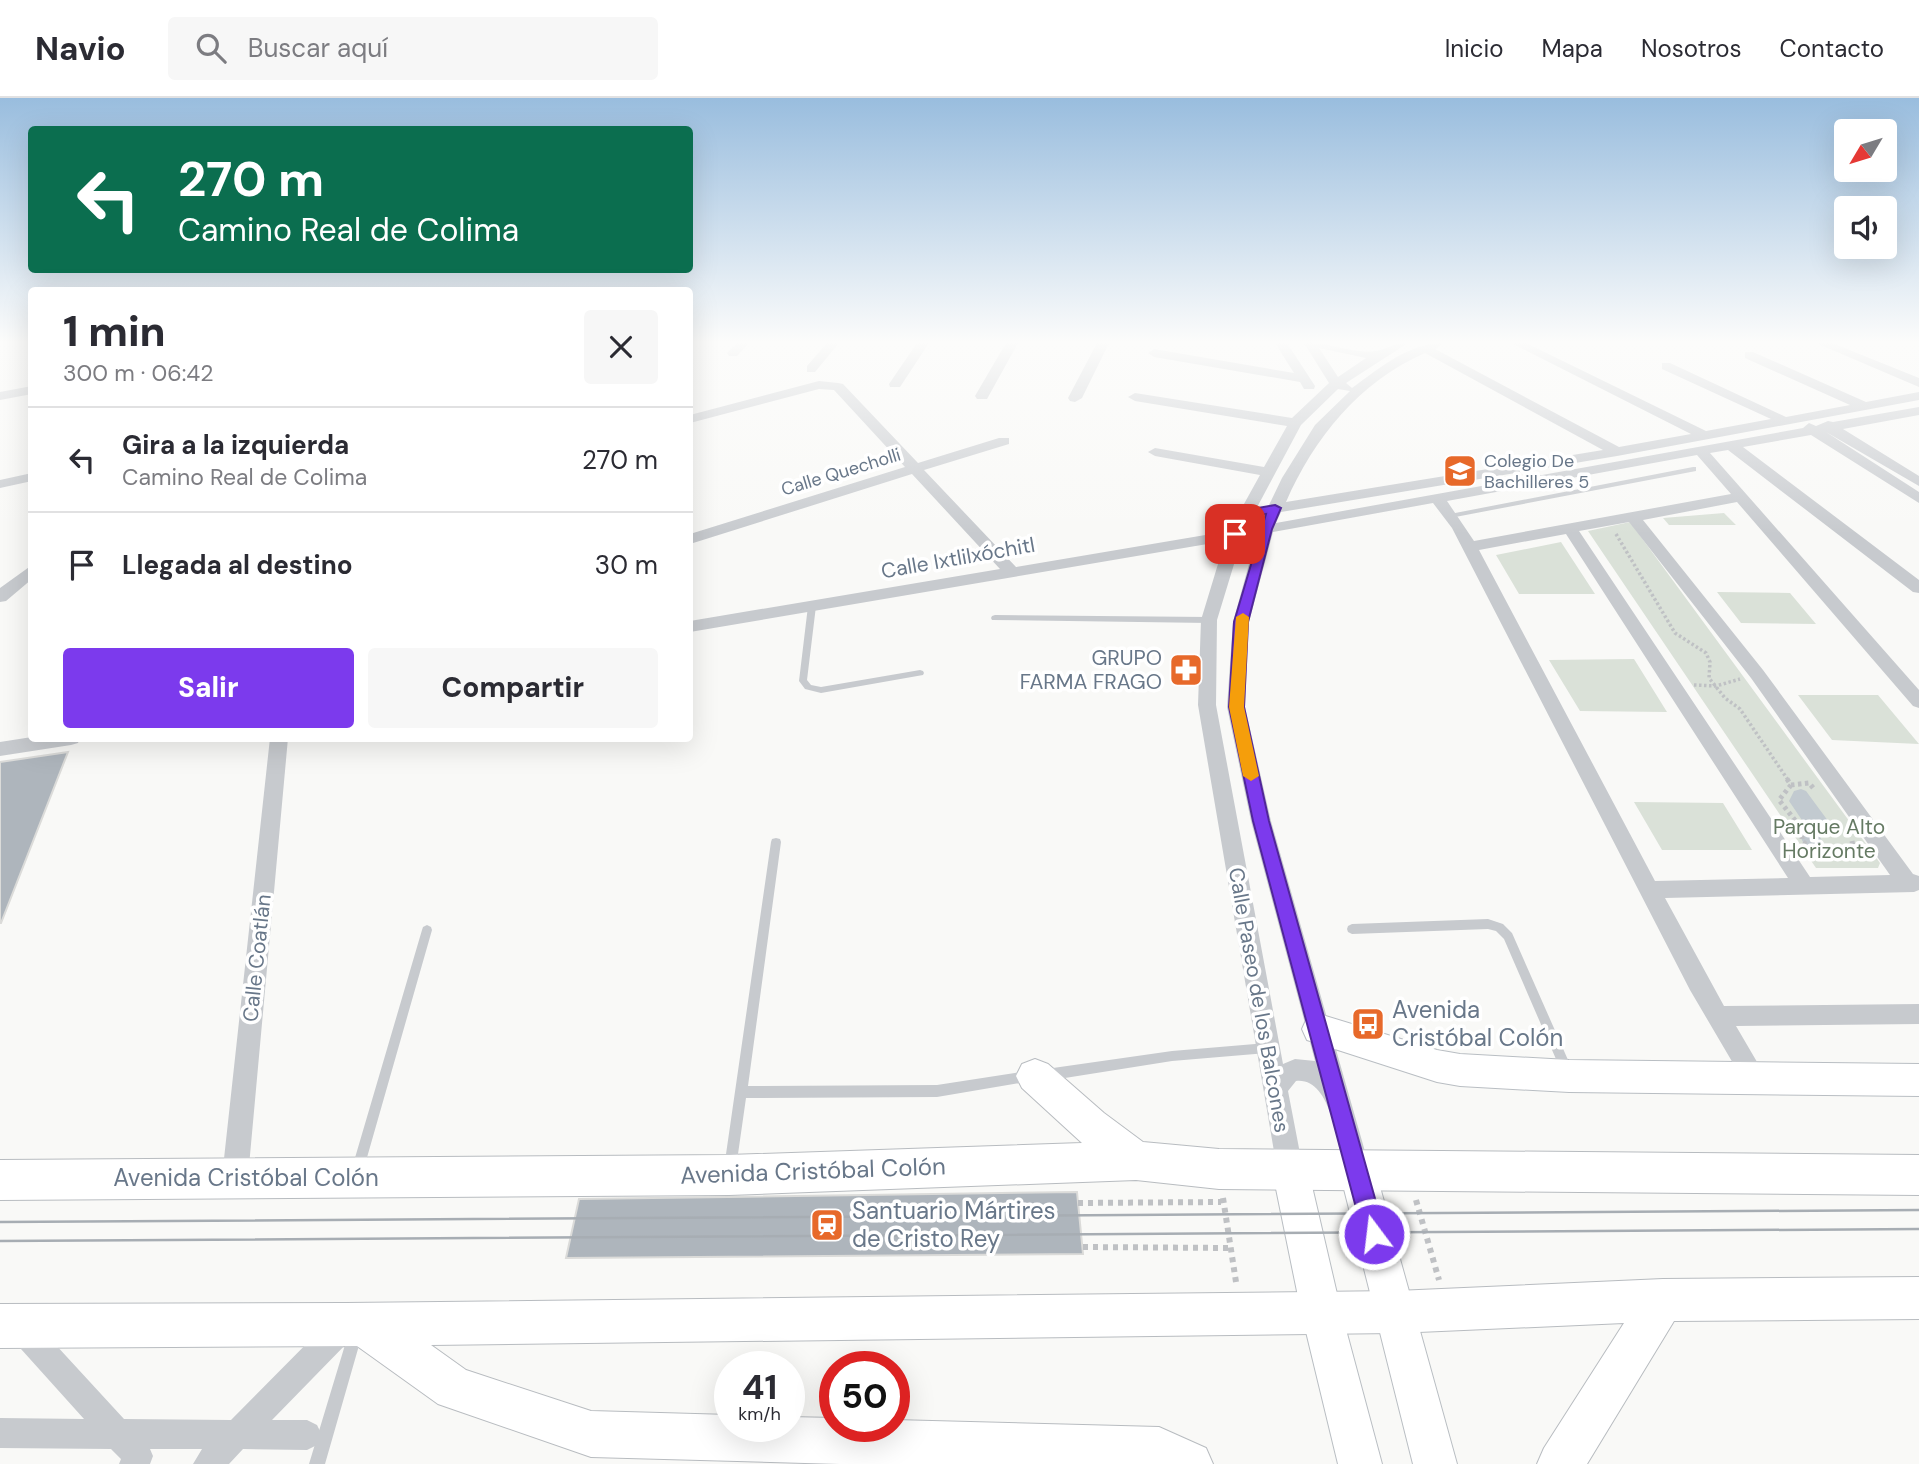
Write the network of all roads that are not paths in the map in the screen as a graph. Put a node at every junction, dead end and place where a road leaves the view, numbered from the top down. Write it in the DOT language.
graph roads {
  1 [pos="736,407"];
  2 [pos="857,407"];
  3 [pos="1195,407"];
  4 [pos="1311,407"];
  5 [pos="1341,407"];
  6 [pos="1533,407"];
  7 [pos="1636,407"];
  8 [pos="1761,407"];
  9 [pos="1862,407"];
  10 [pos="1919,411"];
  11 [pos="693,418"];
  12 [pos="1790,419"];
  13 [pos="1295,423"];
  14 [pos="1811,426"];
  15 [pos="1832,427"];
  16 [pos="1004,441"];
  17 [pos="1702,443"];
  18 [pos="1731,445"];
  19 [pos="1155,452"];
  20 [pos="1617,452"];
  21 [pos="915,469"];
  22 [pos="1693,469"];
  23 [pos="1266,472"];
  24 [pos="28,478"];
  25 [pos="1453,479"];
  26 [pos="1919,482"];
  27 [pos="0,484"];
  28 [pos="1466,492"];
  29 [pos="1436,497"];
  30 [pos="1741,497"];
  31 [pos="1919,499"];
  32 [pos="1275,508"];
  33 [pos="1245,514"];
  34 [pos="1450,516"];
  35 [pos="1632,516"];
  36 [pos="1570,528"];
  37 [pos="1266,529"];
  38 [pos="1235,534"];
  39 [pos="693,538"];
  40 [pos="1469,547"];
  41 [pos="1012,572"];
  42 [pos="28,573"];
  43 [pos="1919,588"];
  44 [pos="28,590"];
  45 [pos="0,597"];
  46 [pos="812,606"];
  47 [pos="995,618"];
  48 [pos="1209,620"];
  49 [pos="693,626"];
  50 [pos="920,673"];
  51 [pos="1919,702"];
  52 [pos="45,742"];
  53 [pos="279,742"];
  54 [pos="0,749"];
  55 [pos="776,842"];
  56 [pos="1913,883"];
  57 [pos="1804,885"];
  58 [pos="1651,890"];
  59 [pos="1352,929"];
  60 [pos="427,930"];
  61 [pos="1919,1014"];
  62 [pos="1716,1016"];
  63 [pos="1319,1029"];
  64 [pos="1268,1048"];
  65 [pos="1035,1076"];
  66 [pos="1569,1076"];
  67 [pos="1755,1079"];
  68 [pos="1919,1080"];
  69 [pos="1277,1089"];
  70 [pos="741,1092"];
  71 [pos="1336,1093"];
  72 [pos="1136,1161"];
  73 [pos="1290,1169"];
  74 [pos="1357,1169"];
  75 [pos="729,1175"];
  76 [pos="1919,1175"];
  77 [pos="235,1177"];
  78 [pos="355,1177"];
  79 [pos="0,1180"];
  80 [pos="1918,1299"];
  81 [pos="1663,1300"];
  82 [pos="1321,1311"];
  83 [pos="1396,1312"];
  84 [pos="355,1324"];
  85 [pos="9,1326"];
  86 [pos="0,1433"];
  87 [pos="119,1433"];
  88 [pos="235,1434"];
  89 [pos="307,1435"];
  90 [pos="985,1455"];
  91 [pos="134,1464"];
  92 [pos="208,1464"];
  93 [pos="317,1464"];
  94 [pos="1190,1464"];
  95 [pos="1360,1464"];
  96 [pos="1436,1464"];
  97 [pos="1560,1464"];
  1 -- 11 [label="street"];
  2 -- 21 [label="street"];
  3 -- 13 [label="street"];
  4 -- 13 [label="street, Calle Paseo de los Balcones"];
  5 -- 32 [label="street, Calle Paseo de los Balcones"];
  6 -- 20 [label="street"];
  7 -- 17 [label="street"];
  8 -- 12 [label="street"];
  9 -- 14 [label="street"];
  10 -- 15 [label="street"];
  12 -- 14 [label="street"];
  12 -- 17 [label="street"];
  13 -- 23 [label="street, Calle Paseo de los Balcones"];
  14 -- 15 [label="street"];
  14 -- 18 [label="street"];
  14 -- 31 [label="street"];
  15 -- 26 [label="street"];
  16 -- 21 [label="street, Calle Quecholli"];
  17 -- 18 [label="street"];
  17 -- 20 [label="street"];
  17 -- 28 [label="street"];
  17 -- 30 [label="street"];
  18 -- 43 [label="street"];
  19 -- 23 [label="street"];
  20 -- 25 [label="street"];
  21 -- 39 [label="street, Calle Quecholli"];
  21 -- 41 [label="street"];
  22 -- 34 [label="lane"];
  23 -- 33 [label="street, Calle Paseo de los Balcones"];
  24 -- 27 [label="street"];
  25 -- 28 [label="street"];
  25 -- 32 [label="street"];
  28 -- 29 [label="street"];
  29 -- 34 [label="street"];
  29 -- 37 [label="street"];
  30 -- 35 [label="street"];
  30 -- 51 [label="street"];
  32 -- 33 [label="street"];
  32 -- 37 [label="street, Calle Paseo de los Balcones"];
  33 -- 38 [label="street, Calle Paseo de los Balcones"];
  34 -- 40 [label="street"];
  35 -- 36 [label="street"];
  35 -- 56 [label="street"];
  36 -- 40 [label="street"];
  36 -- 57 [label="street"];
  37 -- 38 [label="street"];
  37 -- 63 [label="street, Calle Paseo de los Balcones"];
  38 -- 41 [label="street, Calle Ixtlilxóchitl"];
  38 -- 48 [label="street, Calle Paseo de los Balcones"];
  40 -- 58 [label="street"];
  41 -- 46 [label="street, Calle Ixtlilxóchitl"];
  42 -- 45 [label="street"];
  44 -- 45 [label="street"];
  46 -- 49 [label="street, Calle Ixtlilxóchitl"];
  46 -- 50 [label="lane"];
  47 -- 48 [label="lane"];
  48 -- 64 [label="street, Calle Paseo de los Balcones"];
  52 -- 54 [label="street"];
  53 -- 77 [label="street, Calle Coatlán"];
  55 -- 70 [label="lane"];
  56 -- 57 [label="street"];
  57 -- 58 [label="street"];
  58 -- 62 [label="street"];
  59 -- 66 [label="lane"];
  60 -- 78 [label="lane"];
  61 -- 62 [label="street"];
  62 -- 67 [label="street"];
  63 -- 66 [label="street"];
  63 -- 71 [label="street, Calle Paseo de los Balcones"];
  64 -- 65 [label="lane"];
  64 -- 69 [label="street, Calle Paseo de los Balcones"];
  65 -- 70 [label="lane"];
  65 -- 72 [label="main road"];
  66 -- 67 [label="street"];
  67 -- 68 [label="street"];
  69 -- 71 [label="street"];
  69 -- 73 [label="street, Calle Paseo de los Balcones"];
  70 -- 75 [label="lane"];
  71 -- 74 [label="street, Calle Paseo de los Balcones"];
  72 -- 73 [label="main road, Avenida Cristóbal Colón"];
  72 -- 75 [label="main road, Avenida Cristóbal Colón"];
  73 -- 74 [label="main road, Avenida Cristóbal Colón"];
  73 -- 82 [label="street, Calle Paseo de los Balcones"];
  74 -- 76 [label="main road, Avenida Cristóbal Colón"];
  74 -- 83 [label="street, Calle Paseo de los Balcones"];
  75 -- 78 [label="main road, Avenida Cristóbal Colón"];
  77 -- 78 [label="main road, Avenida Cristóbal Colón"];
  77 -- 79 [label="main road, Avenida Cristóbal Colón"];
  80 -- 81 [label="main road"];
  81 -- 83 [label="main road"];
  81 -- 97 [label="main road"];
  82 -- 83 [label="main road"];
  82 -- 84 [label="main road"];
  82 -- 95 [label="street, Calle Paseo de los Balcones"];
  83 -- 96 [label="street, Calle Paseo de los Balcones"];
  84 -- 85 [label="main road"];
  84 -- 88 [label="street"];
  84 -- 90 [label="main road"];
  84 -- 93 [label="lane"];
  85 -- 87 [label="street"];
  86 -- 87 [label="street"];
  87 -- 88 [label="street"];
  87 -- 91 [label="street"];
  88 -- 89 [label="street"];
  88 -- 92 [label="street"];
  90 -- 94 [label="main road"];
}
